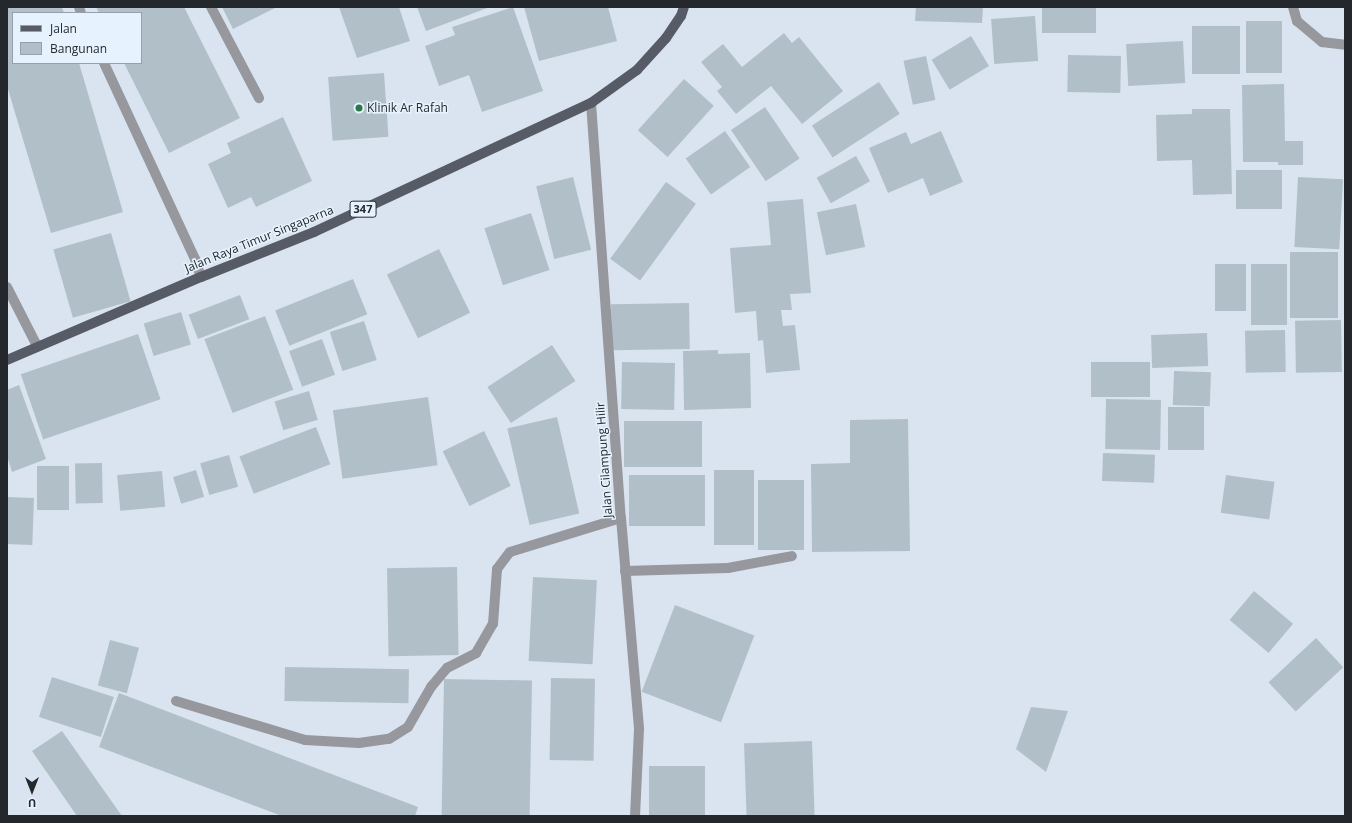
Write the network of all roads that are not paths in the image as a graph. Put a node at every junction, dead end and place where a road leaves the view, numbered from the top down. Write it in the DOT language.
graph roads {
  1 [pos="211,7"];
  2 [pos="684,7"];
  3 [pos="1294,7"];
  4 [pos="1345,44"];
  5 [pos="104,64"];
  6 [pos="259,98"];
  7 [pos="591,103"];
  8 [pos="201,277"];
  9 [pos="7,287"];
  10 [pos="37,346"];
  11 [pos="7,360"];
  12 [pos="621,518"];
  13 [pos="792,556"];
  14 [pos="625,571"];
  15 [pos="176,701"];
  16 [pos="635,816"];
  1 -- 6 [label="street"];
  2 -- 7 [label="main road, Jalan Raya Timur Singaparna / 347"];
  3 -- 4 [label="street"];
  5 -- 8 [label="street"];
  7 -- 8 [label="main road, Jalan Raya Timur Singaparna / 347"];
  7 -- 12 [label="street, Jalan Cilampung Hilir"];
  8 -- 10 [label="main road, Jalan Raya Timur Singaparna / 347"];
  9 -- 10 [label="street"];
  10 -- 11 [label="main road, Jalan Raya Timur Singaparna / 347"];
  12 -- 14 [label="street, Jalan Cilampung Hilir"];
  12 -- 15 [label="street"];
  13 -- 14 [label="street"];
  14 -- 16 [label="street, Jalan Cilampung Hilir"];
}
